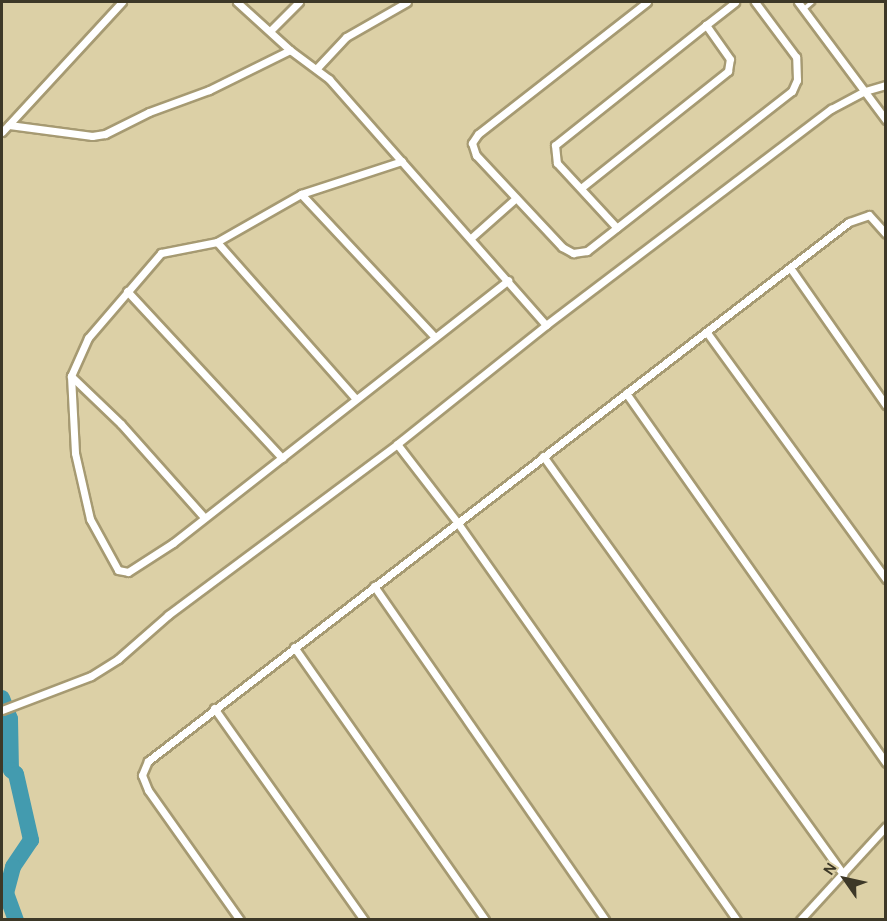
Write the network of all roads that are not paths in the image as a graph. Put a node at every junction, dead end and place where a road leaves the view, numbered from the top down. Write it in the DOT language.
graph roads {
  1 [pos="122,2"];
  2 [pos="237,2"];
  3 [pos="298,2"];
  4 [pos="407,2"];
  5 [pos="647,2"];
  6 [pos="735,2"];
  7 [pos="754,2"];
  8 [pos="798,2"];
  9 [pos="812,2"];
  10 [pos="803,9"];
  11 [pos="706,25"];
  12 [pos="270,31"];
  13 [pos="290,50"];
  14 [pos="317,68"];
  15 [pos="885,85"];
  16 [pos="865,90"];
  17 [pos="885,120"];
  18 [pos="9,125"];
  19 [pos="2,132"];
  20 [pos="402,161"];
  21 [pos="580,188"];
  22 [pos="301,194"];
  23 [pos="516,198"];
  24 [pos="617,228"];
  25 [pos="885,234"];
  26 [pos="471,238"];
  27 [pos="217,242"];
  28 [pos="791,269"];
  29 [pos="508,280"];
  30 [pos="127,291"];
  31 [pos="546,325"];
  32 [pos="708,334"];
  33 [pos="435,337"];
  34 [pos="71,376"];
  35 [pos="626,393"];
  36 [pos="355,398"];
  37 [pos="885,405"];
  38 [pos="397,444"];
  39 [pos="543,456"];
  40 [pos="282,458"];
  41 [pos="204,517"];
  42 [pos="457,522"];
  43 [pos="885,579"];
  44 [pos="374,586"];
  45 [pos="294,647"];
  46 [pos="214,708"];
  47 [pos="2,710"];
  48 [pos="885,763"];
  49 [pos="885,826"];
  50 [pos="843,874"];
  51 [pos="240,920"];
  52 [pos="364,920"];
  53 [pos="485,920"];
  54 [pos="605,920"];
  55 [pos="737,920"];
  56 [pos="800,920"];
  1 -- 18 [label="street"];
  2 -- 12 [label="street"];
  3 -- 12 [label="street"];
  4 -- 14 [label="street"];
  5 -- 23 [label="street"];
  6 -- 11 [label="street"];
  7 -- 24 [label="street"];
  8 -- 10 [label="street"];
  9 -- 10 [label="lane"];
  10 -- 16 [label="street"];
  11 -- 21 [label="street"];
  11 -- 21 [label="street"];
  12 -- 13 [label="street"];
  13 -- 14 [label="street"];
  13 -- 18 [label="street"];
  14 -- 20 [label="street"];
  15 -- 16 [label="street"];
  16 -- 17 [label="street"];
  16 -- 31 [label="street"];
  18 -- 19 [label="street"];
  20 -- 22 [label="street"];
  20 -- 26 [label="street"];
  21 -- 24 [label="street"];
  22 -- 27 [label="street"];
  22 -- 33 [label="street"];
  23 -- 24 [label="street"];
  23 -- 26 [label="street"];
  25 -- 28 [label="street"];
  26 -- 29 [label="street"];
  27 -- 30 [label="street"];
  27 -- 36 [label="street"];
  28 -- 32 [label="street"];
  28 -- 37 [label="street"];
  29 -- 31 [label="street"];
  29 -- 33 [label="street"];
  30 -- 34 [label="street"];
  30 -- 40 [label="street"];
  31 -- 38 [label="street"];
  32 -- 35 [label="street"];
  32 -- 43 [label="street"];
  33 -- 36 [label="street"];
  34 -- 41 [label="street"];
  34 -- 41 [label="street"];
  35 -- 39 [label="street"];
  35 -- 48 [label="street"];
  36 -- 40 [label="street"];
  38 -- 42 [label="street"];
  38 -- 47 [label="street"];
  39 -- 42 [label="street"];
  39 -- 50 [label="street"];
  40 -- 41 [label="street"];
  42 -- 44 [label="street"];
  42 -- 55 [label="street"];
  44 -- 45 [label="street"];
  44 -- 54 [label="street"];
  45 -- 46 [label="street"];
  45 -- 53 [label="street"];
  46 -- 51 [label="street"];
  46 -- 52 [label="street"];
  49 -- 50 [label="street"];
  50 -- 56 [label="street"];
}
